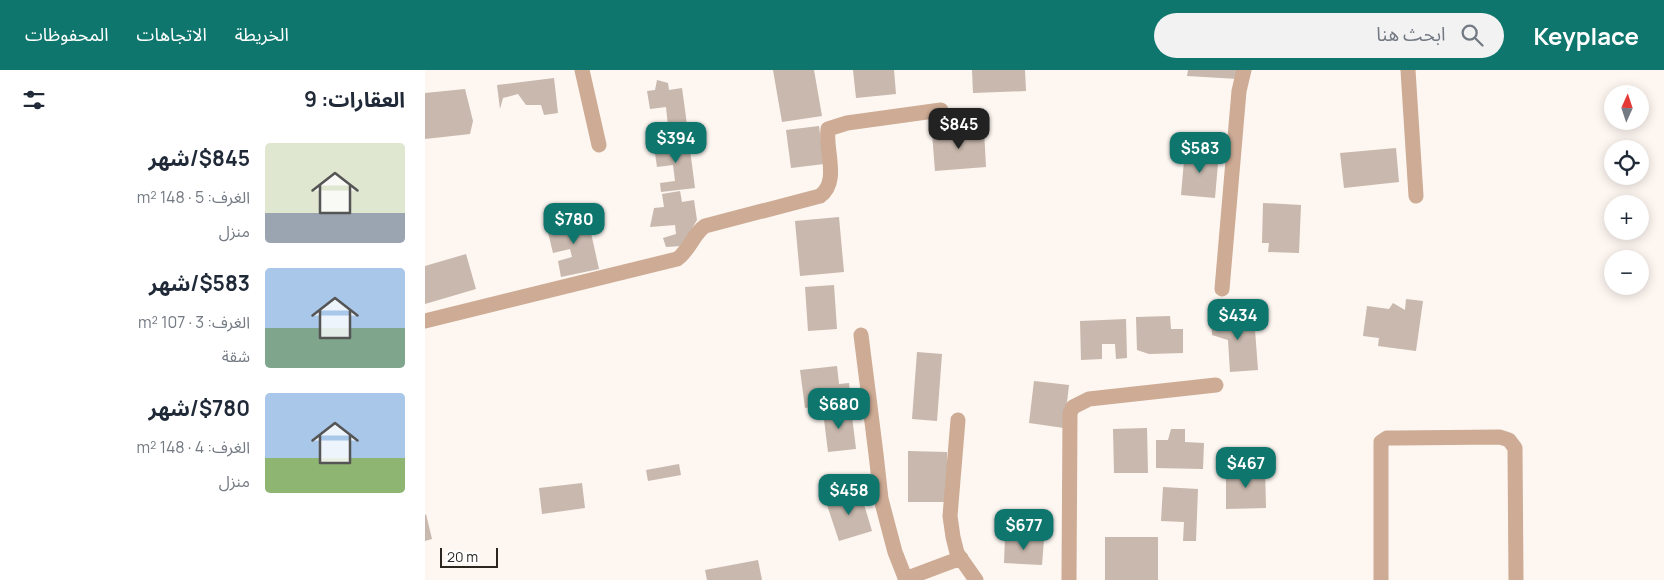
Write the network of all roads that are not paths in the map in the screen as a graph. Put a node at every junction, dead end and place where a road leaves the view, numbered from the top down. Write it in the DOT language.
graph roads {
  1 [pos="582,70"];
  2 [pos="1244,70"];
  3 [pos="1408,70"];
  4 [pos="941,110"];
  5 [pos="599,146"];
  6 [pos="1416,196"];
  7 [pos="1223,289"];
  8 [pos="425,321"];
  9 [pos="861,335"];
  10 [pos="1216,386"];
  11 [pos="958,420"];
  12 [pos="961,558"];
  13 [pos="905,580"];
  14 [pos="976,580"];
  15 [pos="1069,580"];
  16 [pos="1381,580"];
  17 [pos="1515,580"];
  1 -- 5 [label="street"];
  2 -- 7 [label="street"];
  3 -- 6 [label="street"];
  4 -- 8 [label="street"];
  9 -- 13 [label="street"];
  10 -- 15 [label="street"];
  11 -- 12 [label="street"];
  12 -- 13 [label="street"];
  12 -- 14 [label="street"];
  16 -- 17 [label="street"];
}
